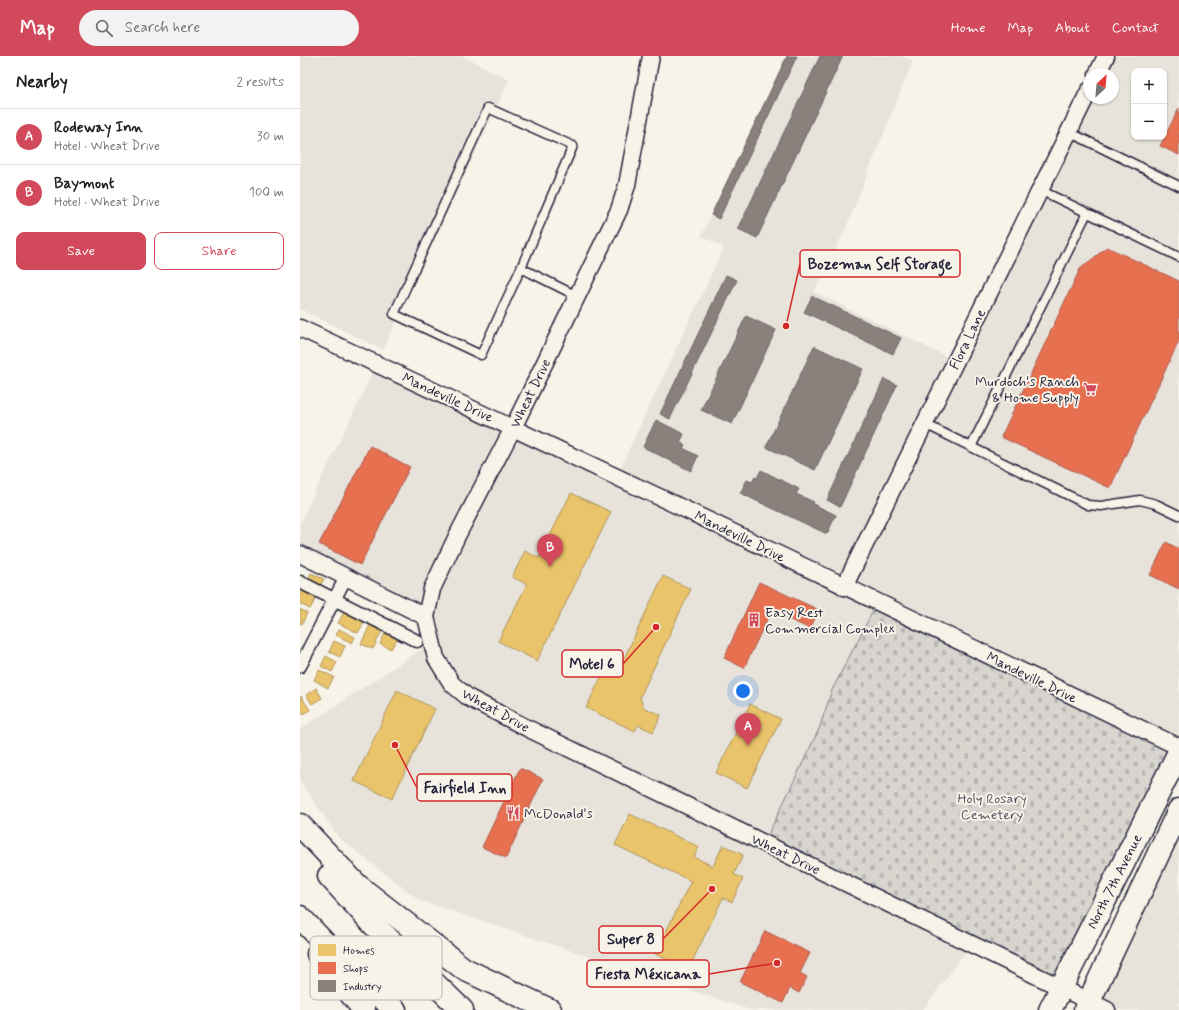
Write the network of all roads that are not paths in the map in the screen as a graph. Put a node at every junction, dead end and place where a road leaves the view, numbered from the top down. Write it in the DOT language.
graph roads {
  1 [pos="651,56"];
  2 [pos="1106,56"];
  3 [pos="1100,68"];
  4 [pos="1083,103"];
  5 [pos="1069,132"];
  6 [pos="1179,186"];
  7 [pos="1040,190"];
  8 [pos="1087,213"];
  9 [pos="1179,257"];
  10 [pos="521,268"];
  11 [pos="577,296"];
  12 [pos="300,328"];
  13 [pos="924,424"];
  14 [pos="513,428"];
  15 [pos="971,447"];
  16 [pos="1179,515"];
  17 [pos="300,554"];
  18 [pos="346,577"];
  19 [pos="300,582"];
  20 [pos="844,587"];
  21 [pos="334,599"];
  22 [pos="426,617"];
  23 [pos="417,641"];
  24 [pos="300,666"];
  25 [pos="1179,747"];
  26 [pos="1179,752"];
  27 [pos="1179,810"];
  28 [pos="300,825"];
  29 [pos="300,845"];
  30 [pos="300,917"];
  31 [pos="300,932"];
  32 [pos="319,936"];
  33 [pos="385,936"];
  34 [pos="422,936"];
  35 [pos="310,944"];
  36 [pos="442,952"];
  37 [pos="1060,988"];
  38 [pos="442,991"];
  39 [pos="356,1000"];
  40 [pos="384,1000"];
  41 [pos="1094,1007"];
  42 [pos="364,1010"];
  43 [pos="395,1010"];
  44 [pos="462,1010"];
  45 [pos="550,1010"];
  46 [pos="1050,1010"];
  1 -- 11 [label="street, Wheat Drive"];
  2 -- 3 [label="street"];
  4 -- 5 [label="street, Flora Lane"];
  5 -- 6 [label="lane"];
  5 -- 7 [label="street, Flora Lane"];
  7 -- 8 [label="lane"];
  7 -- 13 [label="street, Flora Lane"];
  8 -- 9 [label="lane"];
  8 -- 15 [label="lane"];
  10 -- 10 [label="lane"];
  10 -- 11 [label="lane"];
  11 -- 14 [label="street, Wheat Drive"];
  12 -- 14 [label="street, Mandeville Drive"];
  13 -- 15 [label="lane"];
  13 -- 20 [label="street, Flora Lane"];
  14 -- 20 [label="street, Mandeville Drive"];
  14 -- 22 [label="street, Wheat Drive"];
  15 -- 16 [label="lane"];
  17 -- 18 [label="street"];
  18 -- 21 [label="street"];
  18 -- 22 [label="street"];
  19 -- 21 [label="street"];
  20 -- 25 [label="street, Mandeville Drive"];
  21 -- 23 [label="street"];
  21 -- 24 [label="street"];
  22 -- 37 [label="street, Wheat Drive"];
  26 -- 37 [label="main road, North 7th Avenue"];
  27 -- 41 [label="main road, North 7th Avenue"];
  28 -- 34 [label="main road"];
  29 -- 33 [label="main road"];
  30 -- 32 [label="main road"];
  31 -- 35 [label="main road"];
  36 -- 45 [label="main road"];
  37 -- 41 [label="street, Wheat Drive"];
  37 -- 46 [label="main road, North 7th Avenue"];
  38 -- 44 [label="main road"];
  39 -- 42 [label="main road"];
  40 -- 43 [label="main road"];
}
